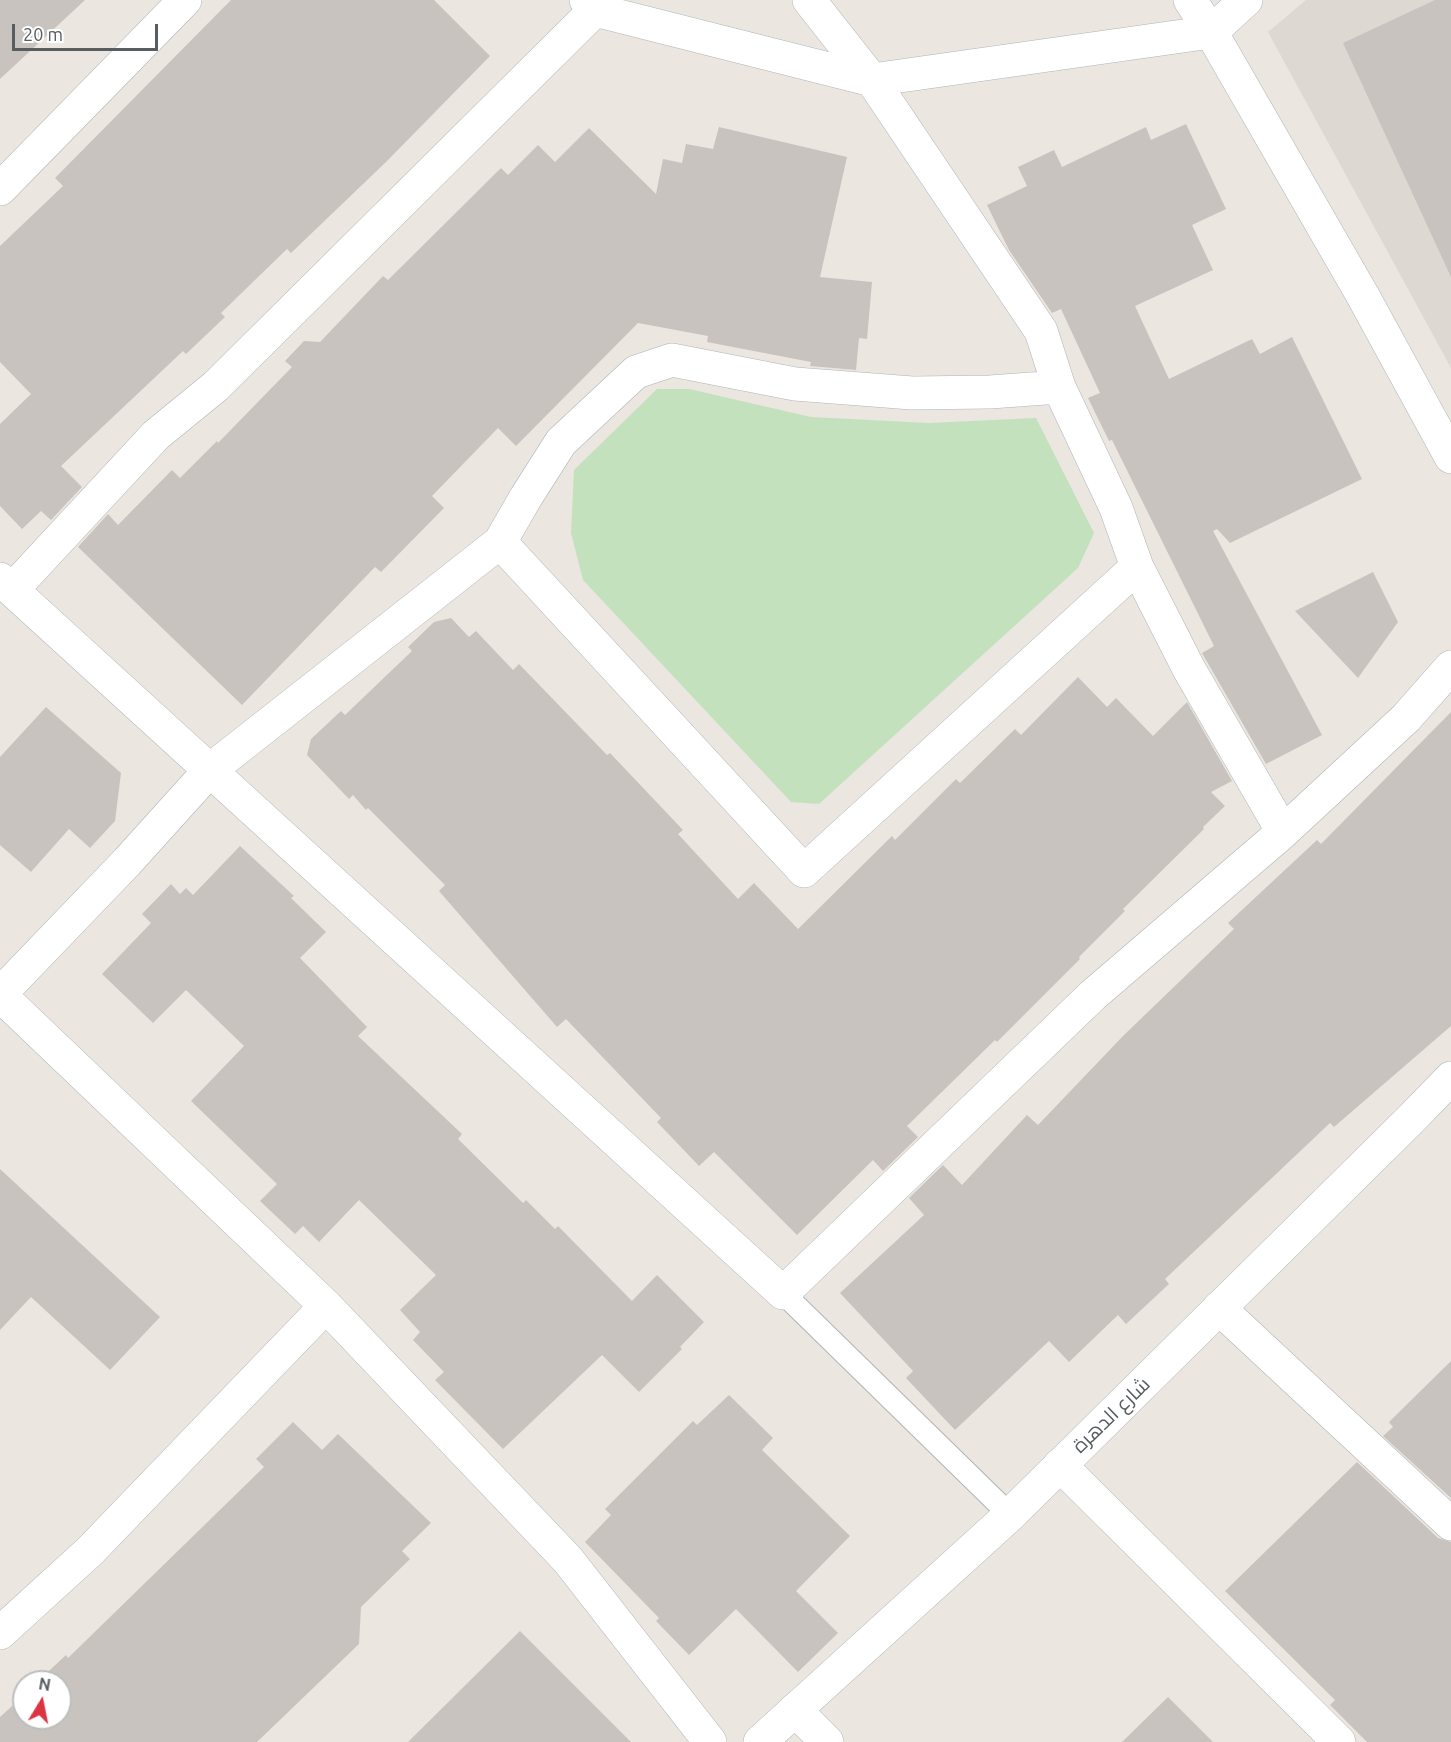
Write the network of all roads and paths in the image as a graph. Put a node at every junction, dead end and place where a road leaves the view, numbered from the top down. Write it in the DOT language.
graph roads {
  1 [pos="185,0"];
  2 [pos="809,0"];
  3 [pos="1190,0"];
  4 [pos="1246,0"];
  5 [pos="590,5"];
  6 [pos="1211,32"];
  7 [pos="872,80"];
  8 [pos="0,189"];
  9 [pos="1059,387"];
  10 [pos="1451,457"];
  11 [pos="500,542"];
  12 [pos="1137,567"];
  13 [pos="6,584"];
  14 [pos="1451,667"];
  15 [pos="210,770"];
  16 [pos="1283,832"];
  17 [pos="0,994"];
  18 [pos="1451,1077"];
  19 [pos="783,1293"];
  20 [pos="326,1306"];
  21 [pos="1219,1308"];
  22 [pos="1060,1465"];
  23 [pos="1010,1515"];
  24 [pos="1451,1524"];
  25 [pos="0,1633"];
  26 [pos="795,1710"];
  27 [pos="710,1742"];
  28 [pos="760,1742"];
  29 [pos="827,1742"];
  30 [pos="1339,1742"];
  1 -- 8 [label="street"];
  2 -- 7 [label="street"];
  3 -- 6 [label="street"];
  4 -- 6 [label="street"];
  5 -- 7 [label="street"];
  5 -- 13 [label="street"];
  6 -- 7 [label="street"];
  6 -- 10 [label="street"];
  7 -- 9 [label="street"];
  9 -- 11 [label="street"];
  9 -- 12 [label="street"];
  11 -- 12 [label="street"];
  11 -- 15 [label="street"];
  12 -- 16 [label="street"];
  13 -- 15 [label="street"];
  14 -- 16 [label="street"];
  15 -- 17 [label="street"];
  15 -- 19 [label="street"];
  16 -- 19 [label="street"];
  17 -- 20 [label="street"];
  18 -- 21 [label="street, شارع الدهرة"];
  19 -- 23 [label="lane"];
  20 -- 25 [label="street"];
  20 -- 27 [label="street"];
  21 -- 22 [label="street, شارع الدهرة"];
  21 -- 24 [label="street"];
  22 -- 23 [label="street, شارع الدهرة"];
  22 -- 30 [label="street"];
  23 -- 26 [label="street, شارع الدهرة"];
  26 -- 28 [label="street, شارع الدهرة"];
  26 -- 29 [label="street"];
}
